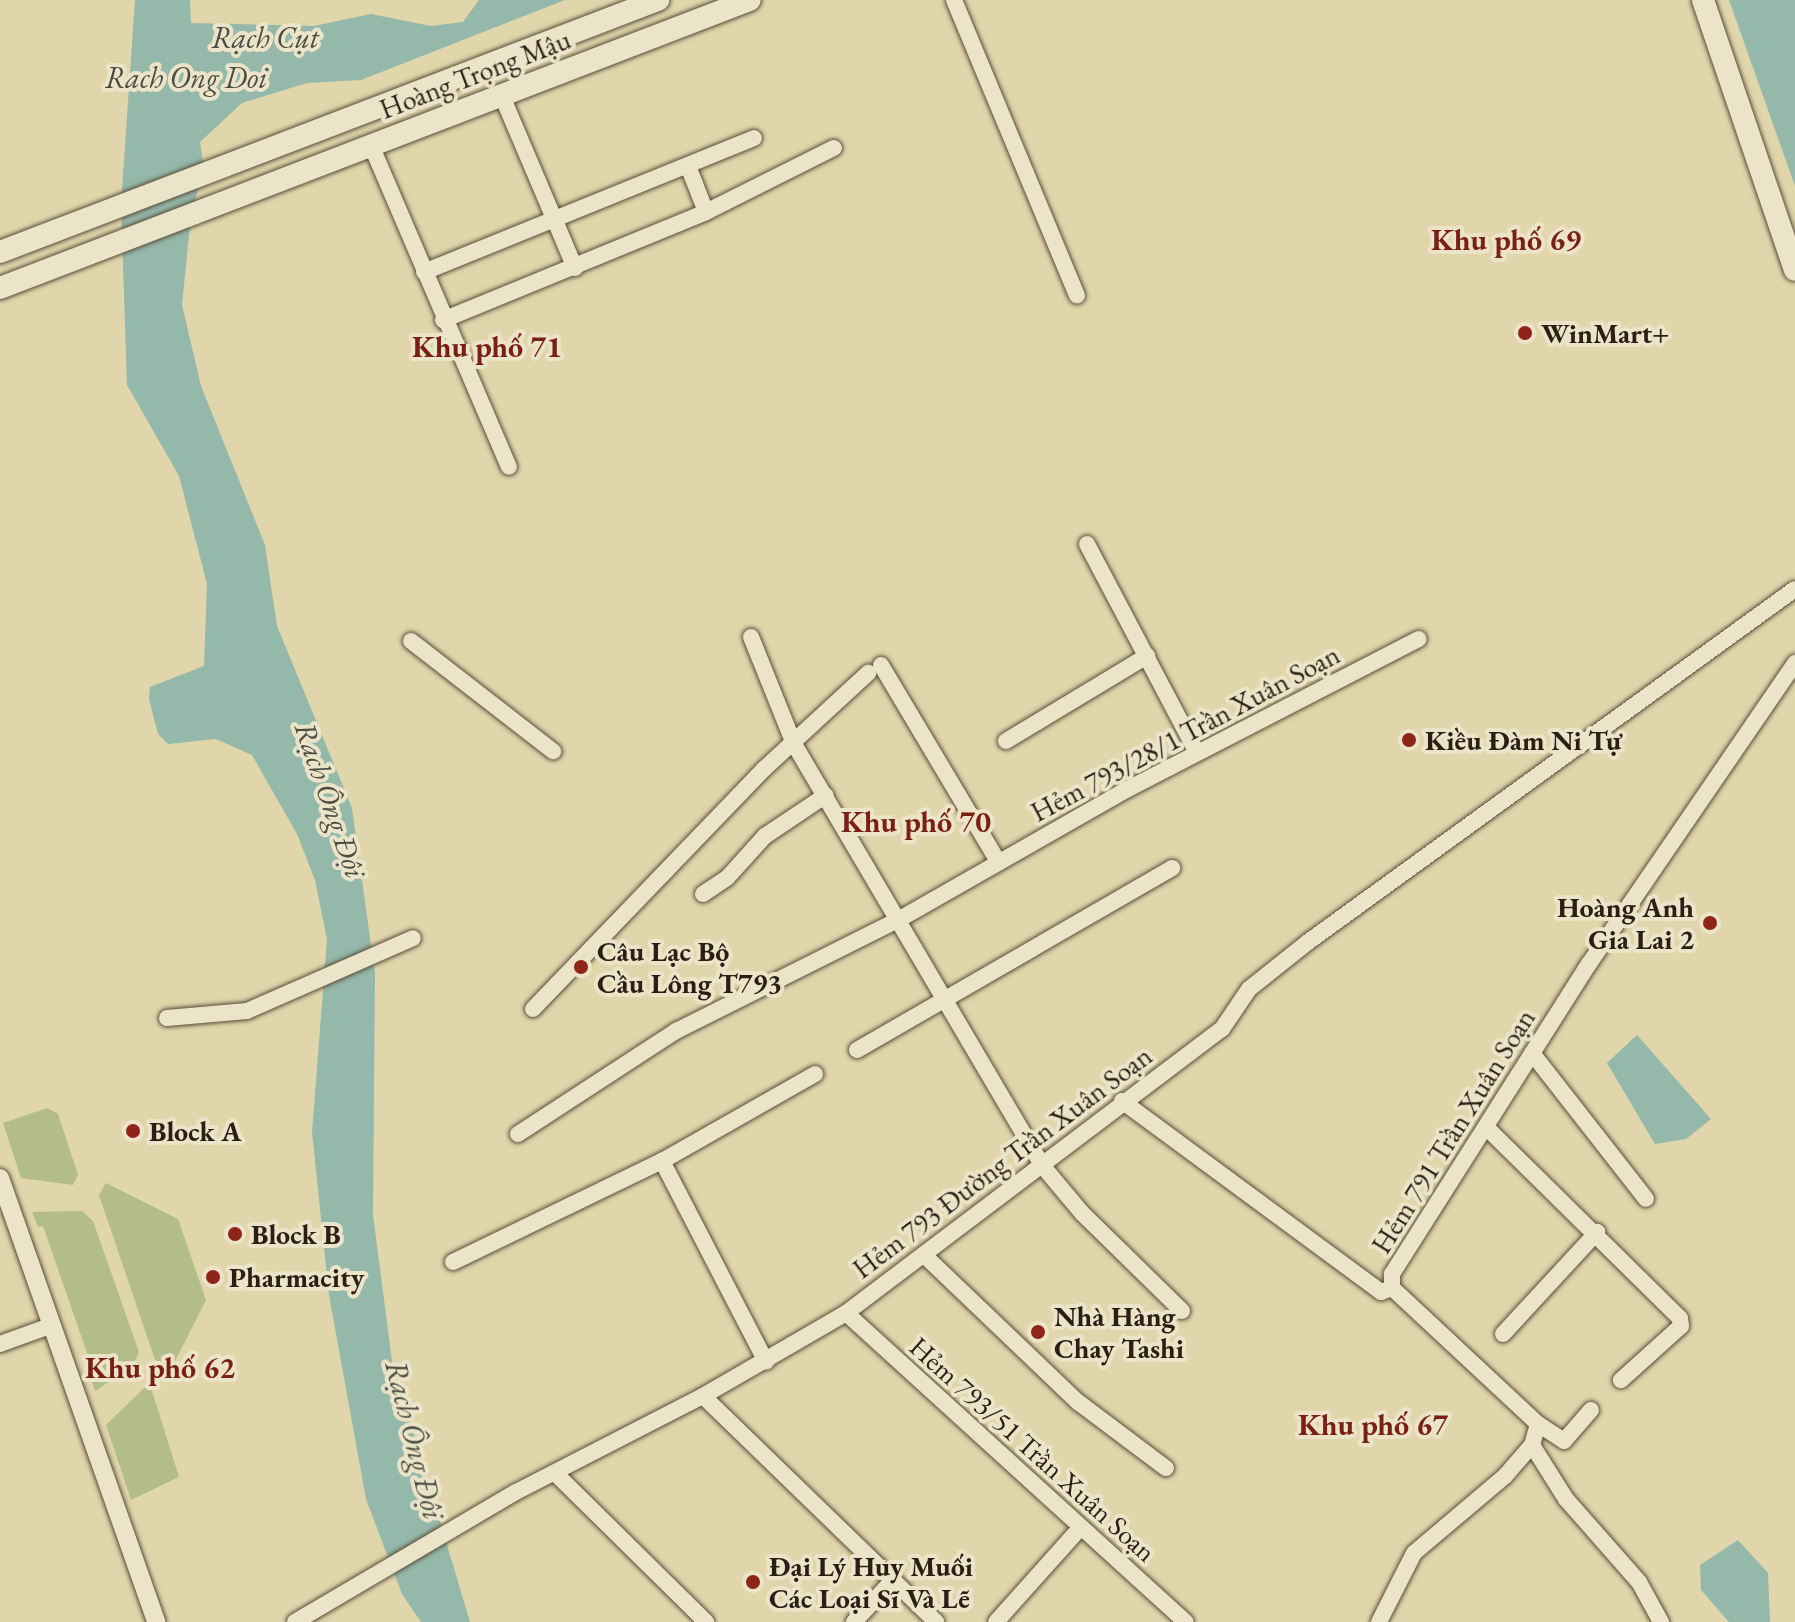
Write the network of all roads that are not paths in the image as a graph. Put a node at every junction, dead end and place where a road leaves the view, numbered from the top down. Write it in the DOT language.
graph roads {
  1 [pos="658,0"];
  2 [pos="750,0"];
  3 [pos="954,0"];
  4 [pos="1703,0"];
  5 [pos="628,11"];
  6 [pos="639,43"];
  7 [pos="502,96"];
  8 [pos="359,115"];
  9 [pos="754,138"];
  10 [pos="371,145"];
  11 [pos="834,148"];
  12 [pos="688,166"];
  13 [pos="706,212"];
  14 [pos="555,220"];
  15 [pos="0,252"];
  16 [pos="575,268"];
  17 [pos="1795,270"];
  18 [pos="424,272"];
  19 [pos="0,288"];
  20 [pos="1077,295"];
  21 [pos="443,320"];
  22 [pos="509,467"];
  23 [pos="1087,544"];
  24 [pos="1795,589"];
  25 [pos="751,637"];
  26 [pos="1419,639"];
  27 [pos="411,641"];
  28 [pos="1147,656"];
  29 [pos="1795,663"];
  30 [pos="1006,741"];
  31 [pos="794,744"];
  32 [pos="553,751"];
  33 [pos="1197,753"];
  34 [pos="826,795"];
  35 [pos="999,863"];
  36 [pos="1172,868"];
  37 [pos="703,894"];
  38 [pos="898,920"];
  39 [pos="413,938"];
  40 [pos="945,1000"];
  41 [pos="533,1009"];
  42 [pos="167,1018"];
  43 [pos="857,1050"];
  44 [pos="1532,1053"];
  45 [pos="815,1074"];
  46 [pos="1122,1101"];
  47 [pos="1487,1128"];
  48 [pos="518,1134"];
  49 [pos="662,1161"];
  50 [pos="1041,1164"];
  51 [pos="0,1178"];
  52 [pos="1646,1199"];
  53 [pos="1597,1232"];
  54 [pos="924,1255"];
  55 [pos="453,1262"];
  56 [pos="1392,1288"];
  57 [pos="1182,1311"];
  58 [pos="846,1313"];
  59 [pos="50,1326"];
  60 [pos="1503,1334"];
  61 [pos="0,1344"];
  62 [pos="766,1362"];
  63 [pos="1621,1380"];
  64 [pos="703,1396"];
  65 [pos="1591,1410"];
  66 [pos="1538,1424"];
  67 [pos="1532,1445"];
  68 [pos="1166,1468"];
  69 [pos="556,1474"];
  70 [pos="1080,1528"];
  71 [pos="893,1580"];
  72 [pos="156,1622"];
  73 [pos="295,1622"];
  74 [pos="706,1622"];
  75 [pos="854,1622"];
  76 [pos="936,1622"];
  77 [pos="996,1622"];
  78 [pos="1185,1622"];
  79 [pos="1379,1622"];
  80 [pos="1661,1622"];
  1 -- 5 [label="main road, Hoàng Trọng Mậu"];
  2 -- 6 [label="main road, Hoàng Trọng Mậu"];
  3 -- 20 [label="street"];
  4 -- 17 [label="main road"];
  5 -- 6 [label="main road"];
  5 -- 8 [label="main road, Hoàng Trọng Mậu"];
  6 -- 7 [label="main road, Hoàng Trọng Mậu"];
  7 -- 10 [label="main road, Hoàng Trọng Mậu"];
  7 -- 14 [label="street"];
  8 -- 10 [label="main road"];
  8 -- 15 [label="main road, Hoàng Trọng Mậu"];
  9 -- 12 [label="street"];
  10 -- 18 [label="street"];
  10 -- 19 [label="main road, Hoàng Trọng Mậu"];
  11 -- 13 [label="street"];
  12 -- 13 [label="street"];
  12 -- 14 [label="street"];
  13 -- 16 [label="street"];
  14 -- 16 [label="street"];
  14 -- 18 [label="street"];
  16 -- 21 [label="street"];
  18 -- 21 [label="street"];
  21 -- 22 [label="street"];
  23 -- 28 [label="street"];
  24 -- 46 [label="street, Hẻm 793 Đường Trần Xuân Soạn"];
  25 -- 31 [label="street"];
  26 -- 33 [label="street, Hẻm 793/28/1 Trần Xuân Soạn"];
  27 -- 32 [label="street"];
  28 -- 30 [label="street"];
  28 -- 33 [label="street"];
  29 -- 44 [label="street, Hẻm 791 Trần Xuân Soạn"];
  31 -- 34 [label="street"];
  31 -- 35 [label="street"];
  31 -- 41 [label="street"];
  33 -- 35 [label="street, Hẻm 793/28/1 Trần Xuân Soạn"];
  34 -- 37 [label="street"];
  34 -- 38 [label="street"];
  35 -- 38 [label="street, Hẻm 793/28/1 Trần Xuân Soạn"];
  36 -- 40 [label="street"];
  38 -- 40 [label="street"];
  38 -- 48 [label="street, Hẻm 793/28/1 Trần Xuân Soạn"];
  39 -- 42 [label="street"];
  40 -- 43 [label="street"];
  40 -- 50 [label="street"];
  44 -- 47 [label="street, Hẻm 791 Trần Xuân Soạn"];
  44 -- 52 [label="street"];
  45 -- 49 [label="street"];
  46 -- 50 [label="street, Hẻm 793 Đường Trần Xuân Soạn"];
  46 -- 56 [label="street"];
  47 -- 53 [label="street"];
  47 -- 56 [label="street, Hẻm 791 Trần Xuân Soạn"];
  49 -- 55 [label="street"];
  49 -- 62 [label="street"];
  50 -- 54 [label="street, Hẻm 793 Đường Trần Xuân Soạn"];
  50 -- 57 [label="street"];
  51 -- 59 [label="street"];
  53 -- 60 [label="street"];
  53 -- 63 [label="street"];
  54 -- 58 [label="street, Hẻm 793 Đường Trần Xuân Soạn"];
  54 -- 68 [label="street"];
  56 -- 66 [label="street, Hẻm 791 Trần Xuân Soạn"];
  58 -- 62 [label="street, Hẻm 793 Đường Trần Xuân Soạn"];
  58 -- 70 [label="street, Hẻm 793/51 Trần Xuân Soạn"];
  59 -- 61 [label="street"];
  59 -- 72 [label="street"];
  62 -- 64 [label="street, Hẻm 793 Đường Trần Xuân Soạn"];
  64 -- 69 [label="street, Hẻm 793 Đường Trần Xuân Soạn"];
  64 -- 71 [label="street"];
  65 -- 66 [label="street"];
  66 -- 67 [label="street"];
  67 -- 79 [label="street"];
  67 -- 80 [label="street"];
  69 -- 73 [label="street, Hẻm 793 Đường Trần Xuân Soạn"];
  69 -- 74 [label="street"];
  70 -- 77 [label="street"];
  70 -- 78 [label="street, Hẻm 793/51 Trần Xuân Soạn"];
  71 -- 75 [label="street"];
  71 -- 76 [label="street"];
}
